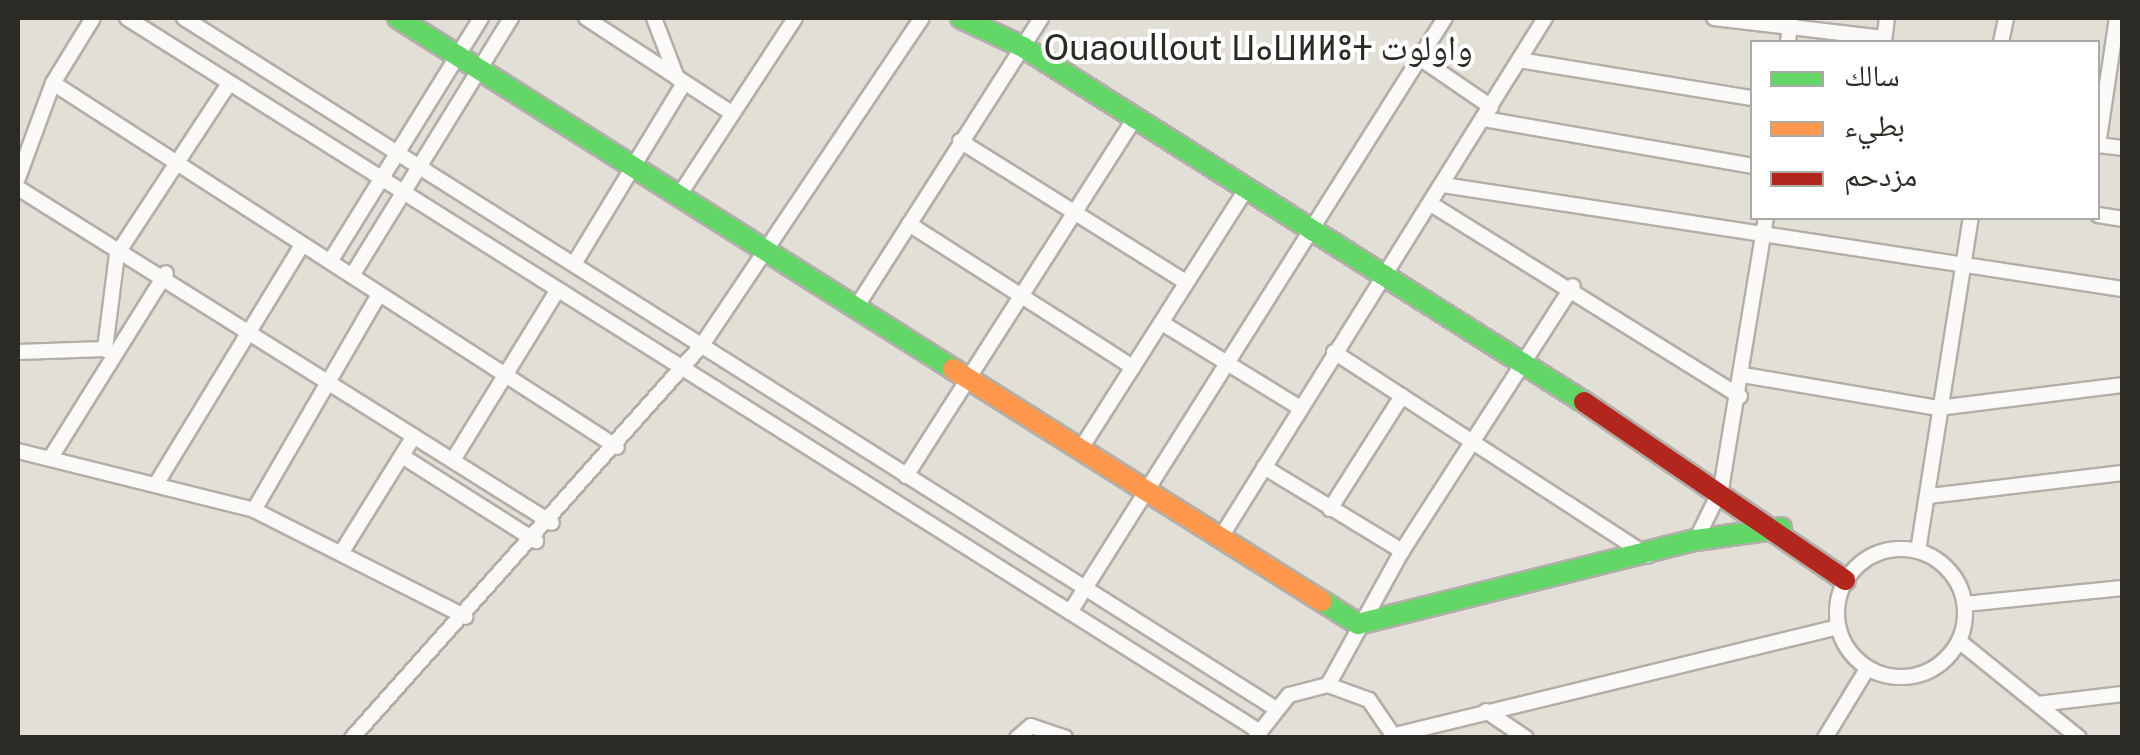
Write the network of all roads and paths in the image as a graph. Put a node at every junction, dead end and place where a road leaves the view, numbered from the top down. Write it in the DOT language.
graph roads {
  1 [pos="94,18"];
  2 [pos="127,18"];
  3 [pos="184,18"];
  4 [pos="398,18"];
  5 [pos="481,18"];
  6 [pos="511,18"];
  7 [pos="586,18"];
  8 [pos="654,18"];
  9 [pos="795,18"];
  10 [pos="922,18"];
  11 [pos="961,18"];
  12 [pos="1042,18"];
  13 [pos="1444,18"];
  14 [pos="1545,18"];
  15 [pos="1714,18"];
  16 [pos="1887,18"];
  17 [pos="2117,18"];
  18 [pos="1789,29"];
  19 [pos="1884,40"];
  20 [pos="1023,47"];
  21 [pos="458,56"];
  22 [pos="1422,58"];
  23 [pos="1520,60"];
  24 [pos="478,70"];
  25 [pos="2116,78"];
  26 [pos="681,81"];
  27 [pos="53,83"];
  28 [pos="228,84"];
  29 [pos="1750,98"];
  30 [pos="732,113"];
  31 [pos="1488,113"];
  32 [pos="1136,117"];
  33 [pos="2100,138"];
  34 [pos="960,141"];
  35 [pos="397,153"];
  36 [pos="177,165"];
  37 [pos="634,166"];
  38 [pos="1750,166"];
  39 [pos="419,168"];
  40 [pos="18,178"];
  41 [pos="380,180"];
  42 [pos="1443,185"];
  43 [pos="18,188"];
  44 [pos="1247,188"];
  45 [pos="402,194"];
  46 [pos="680,194"];
  47 [pos="1432,204"];
  48 [pos="1074,214"];
  49 [pos="1766,220"];
  50 [pos="1971,220"];
  51 [pos="909,224"];
  52 [pos="1312,229"];
  53 [pos="1763,236"];
  54 [pos="302,244"];
  55 [pos="121,247"];
  56 [pos="767,250"];
  57 [pos="330,260"];
  58 [pos="574,264"];
  59 [pos="1965,265"];
  60 [pos="166,273"];
  61 [pos="353,274"];
  62 [pos="1387,278"];
  63 [pos="1186,282"];
  64 [pos="1573,286"];
  65 [pos="2122,290"];
  66 [pos="558,291"];
  67 [pos="379,294"];
  68 [pos="1019,295"];
  69 [pos="857,306"];
  70 [pos="1162,323"];
  71 [pos="249,329"];
  72 [pos="702,345"];
  73 [pos="18,352"];
  74 [pos="109,352"];
  75 [pos="1334,352"];
  76 [pos="1522,363"];
  77 [pos="1226,364"];
  78 [pos="1133,367"];
  79 [pos="682,368"];
  80 [pos="508,373"];
  81 [pos="1744,375"];
  82 [pos="966,379"];
  83 [pos="328,381"];
  84 [pos="2122,385"];
  85 [pos="1402,396"];
  86 [pos="1740,396"];
  87 [pos="1297,406"];
  88 [pos="1938,408"];
  89 [pos="414,436"];
  90 [pos="1474,439"];
  91 [pos="617,447"];
  92 [pos="1080,450"];
  93 [pos="18,451"];
  94 [pos="53,454"];
  95 [pos="402,456"];
  96 [pos="453,460"];
  97 [pos="1264,467"];
  98 [pos="2122,473"];
  99 [pos="906,476"];
  100 [pos="158,481"];
  101 [pos="1722,488"];
  102 [pos="1146,493"];
  103 [pos="1929,496"];
  104 [pos="1330,509"];
  105 [pos="254,510"];
  106 [pos="552,523"];
  107 [pos="1781,528"];
  108 [pos="1221,537"];
  109 [pos="1696,540"];
  110 [pos="536,542"];
  111 [pos="343,550"];
  112 [pos="1402,551"];
  113 [pos="1918,551"];
  114 [pos="1650,557"];
  115 [pos="1845,580"];
  116 [pos="1085,588"];
  117 [pos="2122,588"];
  118 [pos="1965,604"];
  119 [pos="1070,612"];
  120 [pos="466,617"];
  121 [pos="1358,624"];
  122 [pos="1838,627"];
  123 [pos="1959,641"];
  124 [pos="1867,668"];
  125 [pos="1328,685"];
  126 [pos="2122,694"];
  127 [pos="2038,704"];
  128 [pos="1273,707"];
  129 [pos="1486,710"];
  130 [pos="1256,734"];
  131 [pos="1395,736"];
  132 [pos="352,738"];
  133 [pos="1017,738"];
  134 [pos="1065,738"];
  135 [pos="1526,738"];
  136 [pos="1826,738"];
  137 [pos="2078,738"];
  1 -- 27 [label="street"];
  2 -- 28 [label="street"];
  3 -- 35 [label="street"];
  4 -- 21 [label="street"];
  5 -- 21 [label="street"];
  6 -- 24 [label="street"];
  7 -- 26 [label="street"];
  8 -- 26 [label="street"];
  9 -- 30 [label="street"];
  10 -- 56 [label="street"];
  11 -- 20 [label="street"];
  12 -- 20 [label="street"];
  13 -- 22 [label="street"];
  14 -- 23 [label="street"];
  15 -- 18 [label="street"];
  16 -- 19 [label="street"];
  17 -- 25 [label="street"];
  18 -- 19 [label="street"];
  20 -- 32 [label="street"];
  20 -- 34 [label="street"];
  21 -- 24 [label="street"];
  21 -- 35 [label="street"];
  22 -- 31 [label="street"];
  22 -- 52 [label="street"];
  23 -- 29 [label="street"];
  23 -- 31 [label="street"];
  24 -- 37 [label="street"];
  24 -- 39 [label="street"];
  25 -- 33 [label="street"];
  26 -- 30 [label="street"];
  26 -- 37 [label="street"];
  27 -- 36 [label="street"];
  27 -- 40 [label="street"];
  28 -- 36 [label="street"];
  28 -- 41 [label="street"];
  30 -- 46 [label="street"];
  31 -- 38 [label="street"];
  31 -- 42 [label="street"];
  32 -- 44 [label="street"];
  32 -- 48 [label="street"];
  34 -- 48 [label="street"];
  34 -- 51 [label="street"];
  35 -- 39 [label="street"];
  35 -- 41 [label="street"];
  36 -- 54 [label="street"];
  36 -- 55 [label="street"];
  37 -- 46 [label="street"];
  37 -- 58 [label="street"];
  39 -- 45 [label="street"];
  39 -- 58 [label="street"];
  41 -- 45 [label="street"];
  41 -- 57 [label="street"];
  42 -- 47 [label="street"];
  42 -- 53 [label="street"];
  43 -- 55 [label="street"];
  44 -- 52 [label="street"];
  44 -- 63 [label="street"];
  45 -- 61 [label="street"];
  45 -- 66 [label="street"];
  46 -- 56 [label="street"];
  47 -- 62 [label="street"];
  47 -- 64 [label="street"];
  48 -- 63 [label="street"];
  48 -- 68 [label="street"];
  49 -- 53 [label="street"];
  50 -- 59 [label="street"];
  51 -- 68 [label="street"];
  51 -- 69 [label="street"];
  52 -- 62 [label="street"];
  52 -- 77 [label="street"];
  53 -- 59 [label="street"];
  53 -- 81 [label="street"];
  54 -- 57 [label="street"];
  54 -- 71 [label="street"];
  55 -- 60 [label="street"];
  55 -- 74 [label="street"];
  56 -- 69 [label="street"];
  56 -- 72 [label="street"];
  57 -- 61 [label="street"];
  58 -- 72 [label="street"];
  59 -- 65 [label="street"];
  59 -- 88 [label="street"];
  60 -- 71 [label="street"];
  60 -- 74 [label="street"];
  61 -- 67 [label="street"];
  62 -- 75 [label="street"];
  62 -- 76 [label="street"];
  63 -- 70 [label="street"];
  64 -- 76 [label="street"];
  64 -- 86 [label="street"];
  66 -- 79 [label="street"];
  66 -- 80 [label="street"];
  67 -- 80 [label="street"];
  67 -- 83 [label="street"];
  68 -- 78 [label="street"];
  68 -- 82 [label="street"];
  69 -- 82 [label="street"];
  70 -- 77 [label="street"];
  70 -- 78 [label="street"];
  71 -- 83 [label="street"];
  71 -- 100 [label="street"];
  72 -- 79 [label="street"];
  72 -- 99 [label="street"];
  73 -- 74 [label="street"];
  74 -- 94 [label="street"];
  75 -- 85 [label="street"];
  75 -- 87 [label="street"];
  76 -- 90 [label="street"];
  76 -- 101 [label="street"];
  77 -- 87 [label="street"];
  77 -- 102 [label="street"];
  78 -- 92 [label="street"];
  79 -- 91 [label="street"];
  79 -- 119 [label="street"];
  80 -- 91 [label="street"];
  80 -- 96 [label="street"];
  81 -- 86 [label="street"];
  81 -- 88 [label="street"];
  82 -- 92 [label="street"];
  82 -- 99 [label="street"];
  83 -- 89 [label="street"];
  83 -- 105 [label="street"];
  84 -- 88 [label="street"];
  85 -- 90 [label="street"];
  85 -- 104 [label="street"];
  86 -- 101 [label="street"];
  87 -- 97 [label="street"];
  88 -- 103 [label="street"];
  89 -- 95 [label="street"];
  89 -- 96 [label="street"];
  90 -- 112 [label="street"];
  90 -- 114 [label="street"];
  91 -- 106 [label="street"];
  92 -- 102 [label="street"];
  93 -- 94 [label="street"];
  94 -- 100 [label="street"];
  95 -- 110 [label="street"];
  95 -- 111 [label="street"];
  96 -- 106 [label="street"];
  97 -- 104 [label="street"];
  97 -- 108 [label="street"];
  98 -- 103 [label="street"];
  99 -- 116 [label="street"];
  100 -- 105 [label="street"];
  101 -- 107 [label="street"];
  101 -- 109 [label="street"];
  102 -- 108 [label="street"];
  102 -- 116 [label="street"];
  103 -- 113 [label="street"];
  104 -- 112 [label="street"];
  105 -- 111 [label="street"];
  106 -- 110 [label="street"];
  107 -- 109 [label="street"];
  107 -- 115 [label="street"];
  108 -- 121 [label="street"];
  109 -- 114 [label="street"];
  110 -- 120 [label="street"];
  111 -- 120 [label="street"];
  112 -- 121 [label="street"];
  113 -- 115 [label="street"];
  113 -- 118 [label="street"];
  114 -- 121 [label="street"];
  115 -- 122 [label="street"];
  116 -- 119 [label="street"];
  116 -- 128 [label="street"];
  117 -- 118 [label="street"];
  118 -- 123 [label="street"];
  119 -- 130 [label="street"];
  120 -- 132 [label="street"];
  121 -- 125 [label="street"];
  122 -- 124 [label="street"];
  122 -- 129 [label="street"];
  123 -- 124 [label="street"];
  123 -- 127 [label="street"];
  124 -- 136 [label="street"];
  125 -- 128 [label="street"];
  125 -- 131 [label="street"];
  126 -- 127 [label="street"];
  127 -- 137 [label="street"];
  128 -- 130 [label="street"];
  129 -- 131 [label="street"];
  129 -- 135 [label="street"];
  133 -- 134 [label="street"];
}
